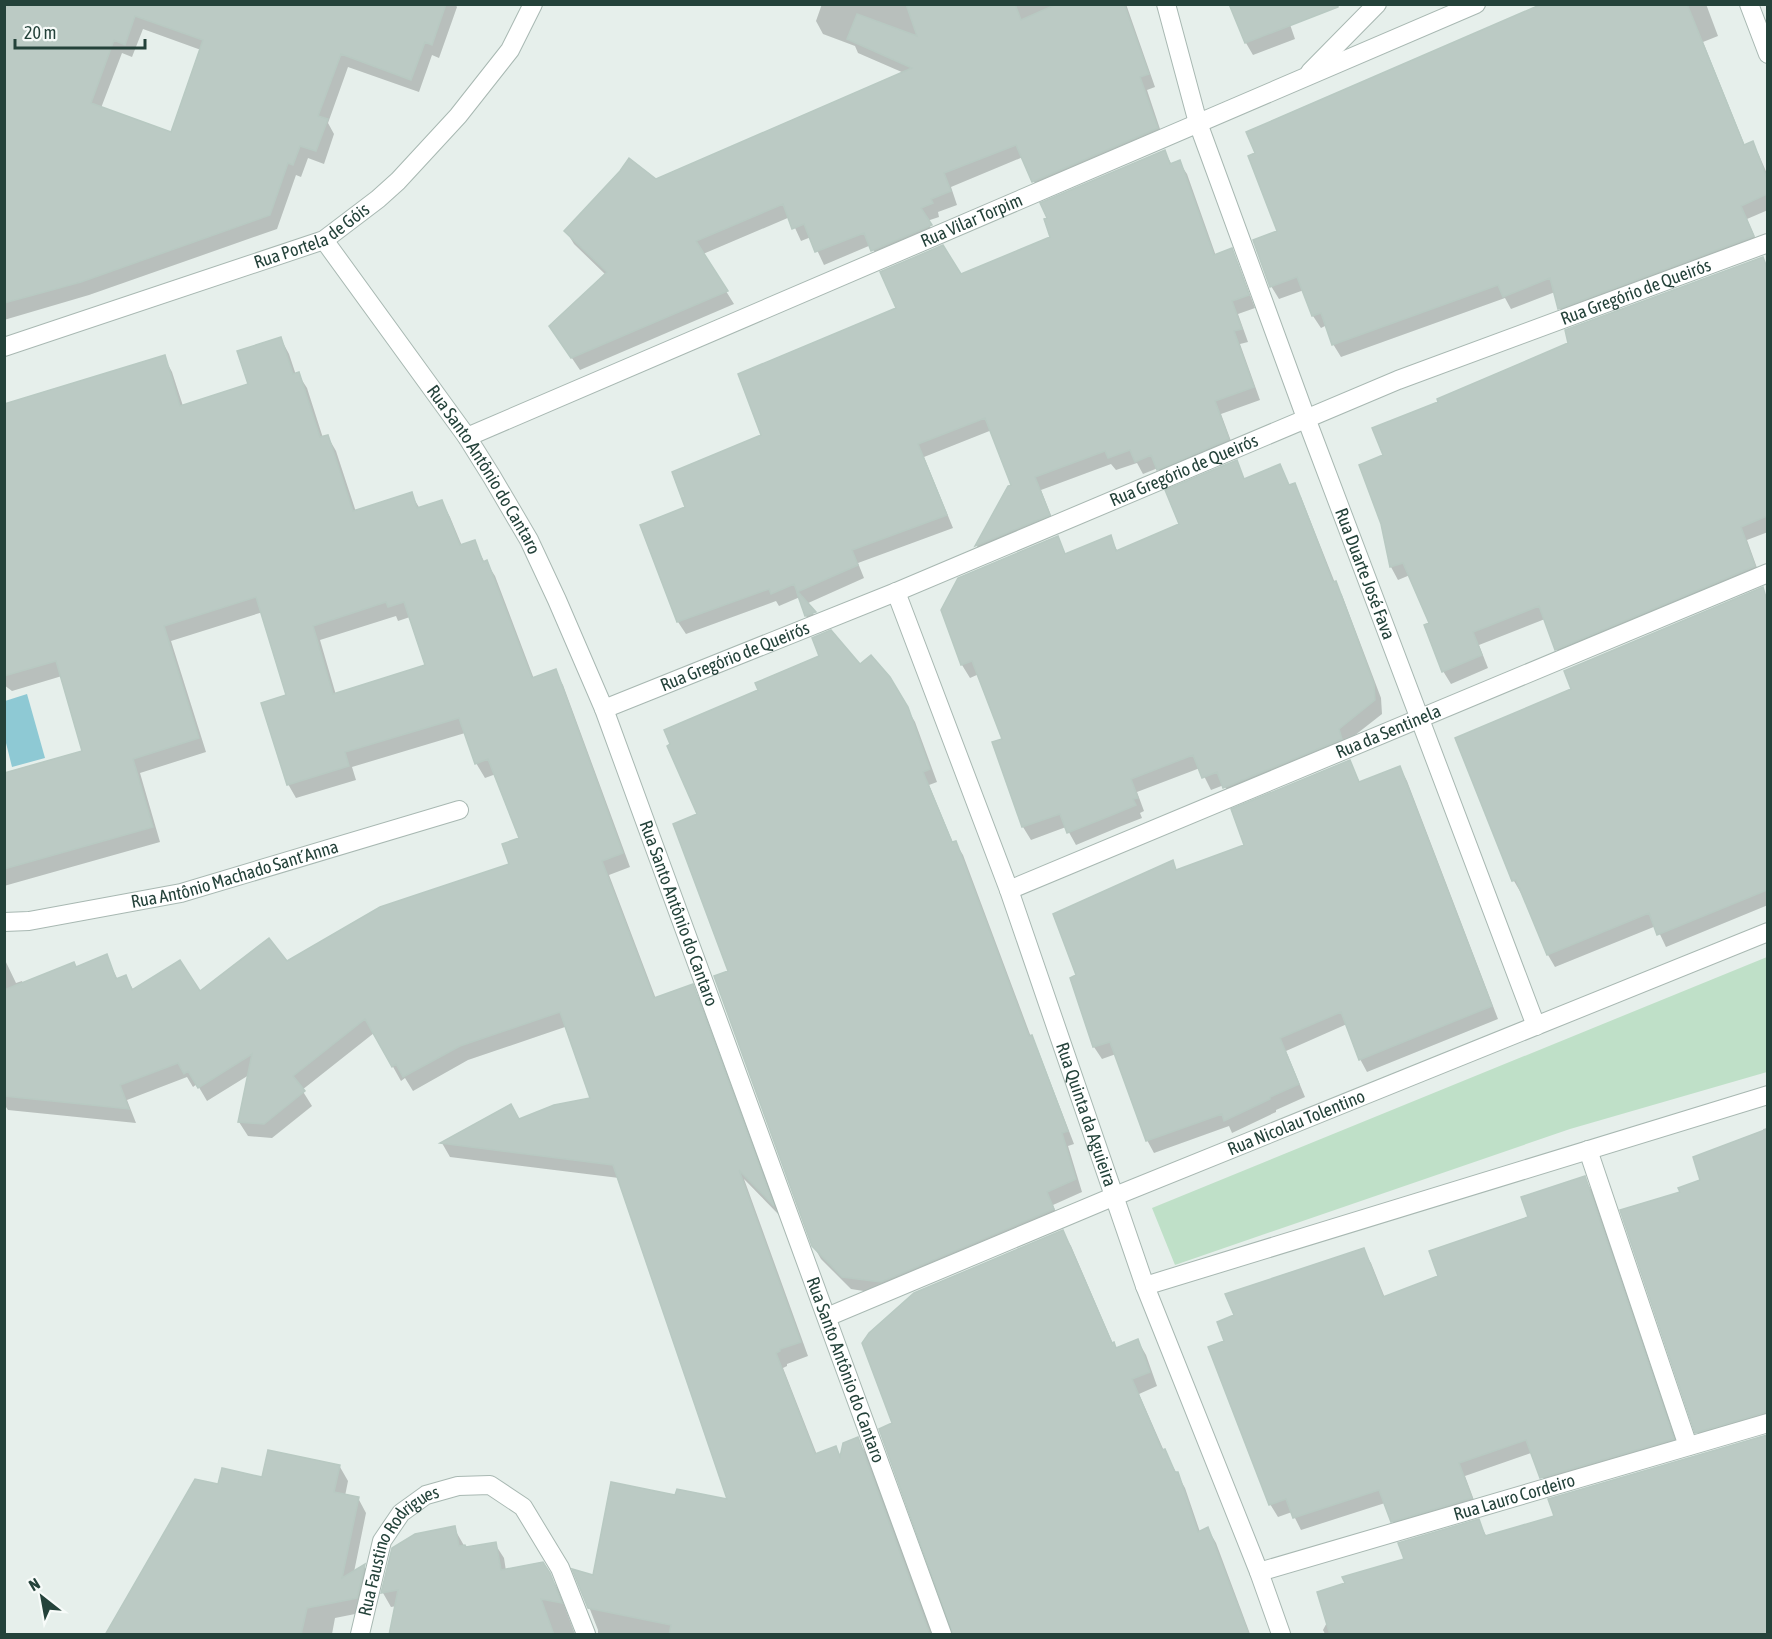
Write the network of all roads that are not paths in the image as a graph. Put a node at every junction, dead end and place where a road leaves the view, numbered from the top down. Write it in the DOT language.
graph roads {
  1 [pos="533,4"];
  2 [pos="1166,4"];
  3 [pos="1377,4"];
  4 [pos="1476,4"];
  5 [pos="1749,4"];
  6 [pos="1767,54"];
  7 [pos="1303,80"];
  8 [pos="1198,123"];
  9 [pos="324,240"];
  10 [pos="1767,243"];
  11 [pos="4,347"];
  12 [pos="1306,418"];
  13 [pos="467,437"];
  14 [pos="1767,573"];
  15 [pos="896,592"];
  16 [pos="604,709"];
  17 [pos="1421,718"];
  18 [pos="459,810"];
  19 [pos="1009,890"];
  20 [pos="4,922"];
  21 [pos="1767,932"];
  22 [pos="1536,1026"];
  23 [pos="1767,1095"];
  24 [pos="1588,1150"];
  25 [pos="1115,1196"];
  26 [pos="1145,1286"];
  27 [pos="826,1317"];
  28 [pos="1767,1423"];
  29 [pos="1688,1446"];
  30 [pos="1259,1572"];
  31 [pos="360,1635"];
  32 [pos="586,1635"];
  33 [pos="942,1635"];
  34 [pos="1281,1635"];
  1 -- 9 [label="street, Rua Portela de Góis"];
  2 -- 8 [label="street, Rua Duarte José Fava"];
  3 -- 7 [label="street"];
  4 -- 7 [label="street, Rua Vilar Torpim"];
  5 -- 6 [label="street"];
  7 -- 8 [label="street, Rua Vilar Torpim"];
  8 -- 12 [label="street, Rua Duarte José Fava"];
  8 -- 13 [label="street, Rua Vilar Torpim"];
  9 -- 11 [label="street, Rua Portela de Góis"];
  9 -- 13 [label="street, Rua Santo Antônio do Cantaro"];
  10 -- 12 [label="street, Rua Gregório de Queirós"];
  12 -- 15 [label="street, Rua Gregório de Queirós"];
  12 -- 17 [label="street, Rua Duarte José Fava"];
  13 -- 16 [label="street, Rua Santo Antônio do Cantaro"];
  14 -- 17 [label="street, Rua da Sentinela"];
  15 -- 16 [label="street, Rua Gregório de Queirós"];
  15 -- 19 [label="street, Rua Quinta da Aguieira"];
  16 -- 27 [label="street, Rua Santo Antônio do Cantaro"];
  17 -- 19 [label="street, Rua da Sentinela"];
  17 -- 22 [label="street, Rua Duarte José Fava"];
  18 -- 20 [label="street, Rua Antônio Machado Sant´Anna"];
  19 -- 25 [label="street, Rua Quinta da Aguieira"];
  21 -- 22 [label="street, Rua Nicolau Tolentino"];
  22 -- 25 [label="street, Rua Nicolau Tolentino"];
  23 -- 24 [label="street"];
  24 -- 26 [label="street"];
  24 -- 29 [label="street"];
  25 -- 26 [label="street, Rua Quinta da Aguieira"];
  25 -- 27 [label="street, Rua Nicolau Tolentino"];
  26 -- 30 [label="street, Rua Quinta da Aguieira"];
  27 -- 33 [label="street, Rua Santo Antônio do Cantaro"];
  28 -- 29 [label="street, Rua Lauro Cordeiro"];
  29 -- 30 [label="street, Rua Lauro Cordeiro"];
  30 -- 34 [label="street, Rua Quinta da Aguieira"];
  31 -- 32 [label="street, Rua Faustino Rodrigues"];
}
